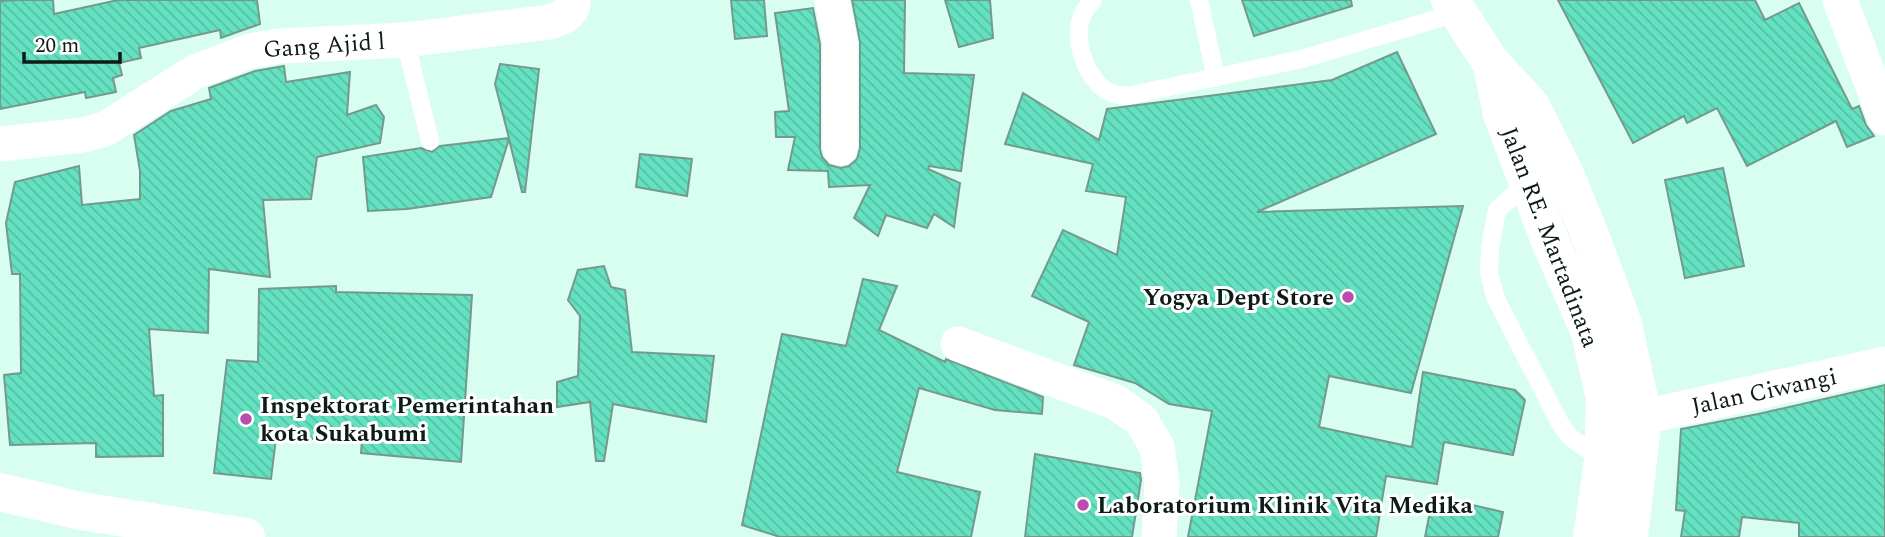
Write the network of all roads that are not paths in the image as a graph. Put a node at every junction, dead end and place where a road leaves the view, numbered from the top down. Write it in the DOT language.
graph roads {
  1 [pos="573,0"];
  2 [pos="832,0"];
  3 [pos="1093,0"];
  4 [pos="1199,0"];
  5 [pos="1840,0"];
  6 [pos="1454,6"];
  7 [pos="405,40"];
  8 [pos="1491,63"];
  9 [pos="1216,78"];
  10 [pos="1885,118"];
  11 [pos="430,141"];
  12 [pos="0,144"];
  13 [pos="840,148"];
  14 [pos="1528,182"];
  15 [pos="958,344"];
  16 [pos="1885,364"];
  17 [pos="1643,417"];
  18 [pos="1603,461"];
  19 [pos="0,492"];
  20 [pos="82,524"];
  21 [pos="246,537"];
  22 [pos="1159,537"];
  23 [pos="1592,537"];
  24 [pos="1629,537"];
  1 -- 7 [label="street, Gang Ajid l"];
  2 -- 13 [label="street"];
  3 -- 9 [label="lane"];
  4 -- 9 [label="lane"];
  5 -- 10 [label="street"];
  6 -- 8 [label="main road, Jalan RE. Martadinata"];
  6 -- 9 [label="lane"];
  7 -- 11 [label="lane"];
  7 -- 12 [label="street, Gang Ajid l"];
  8 -- 14 [label="main road, Jalan RE. Martadinata"];
  8 -- 17 [label="main road, Jalan RE. Martadinata"];
  14 -- 18 [label="main road, Jalan RE. Martadinata"];
  14 -- 18 [label="lane"];
  15 -- 22 [label="street"];
  16 -- 17 [label="street, Jalan Ciwangi"];
  17 -- 24 [label="main road, Jalan RE. Martadinata"];
  18 -- 23 [label="main road, Jalan RE. Martadinata"];
  19 -- 20 [label="main road"];
  20 -- 21 [label="main road"];
}
